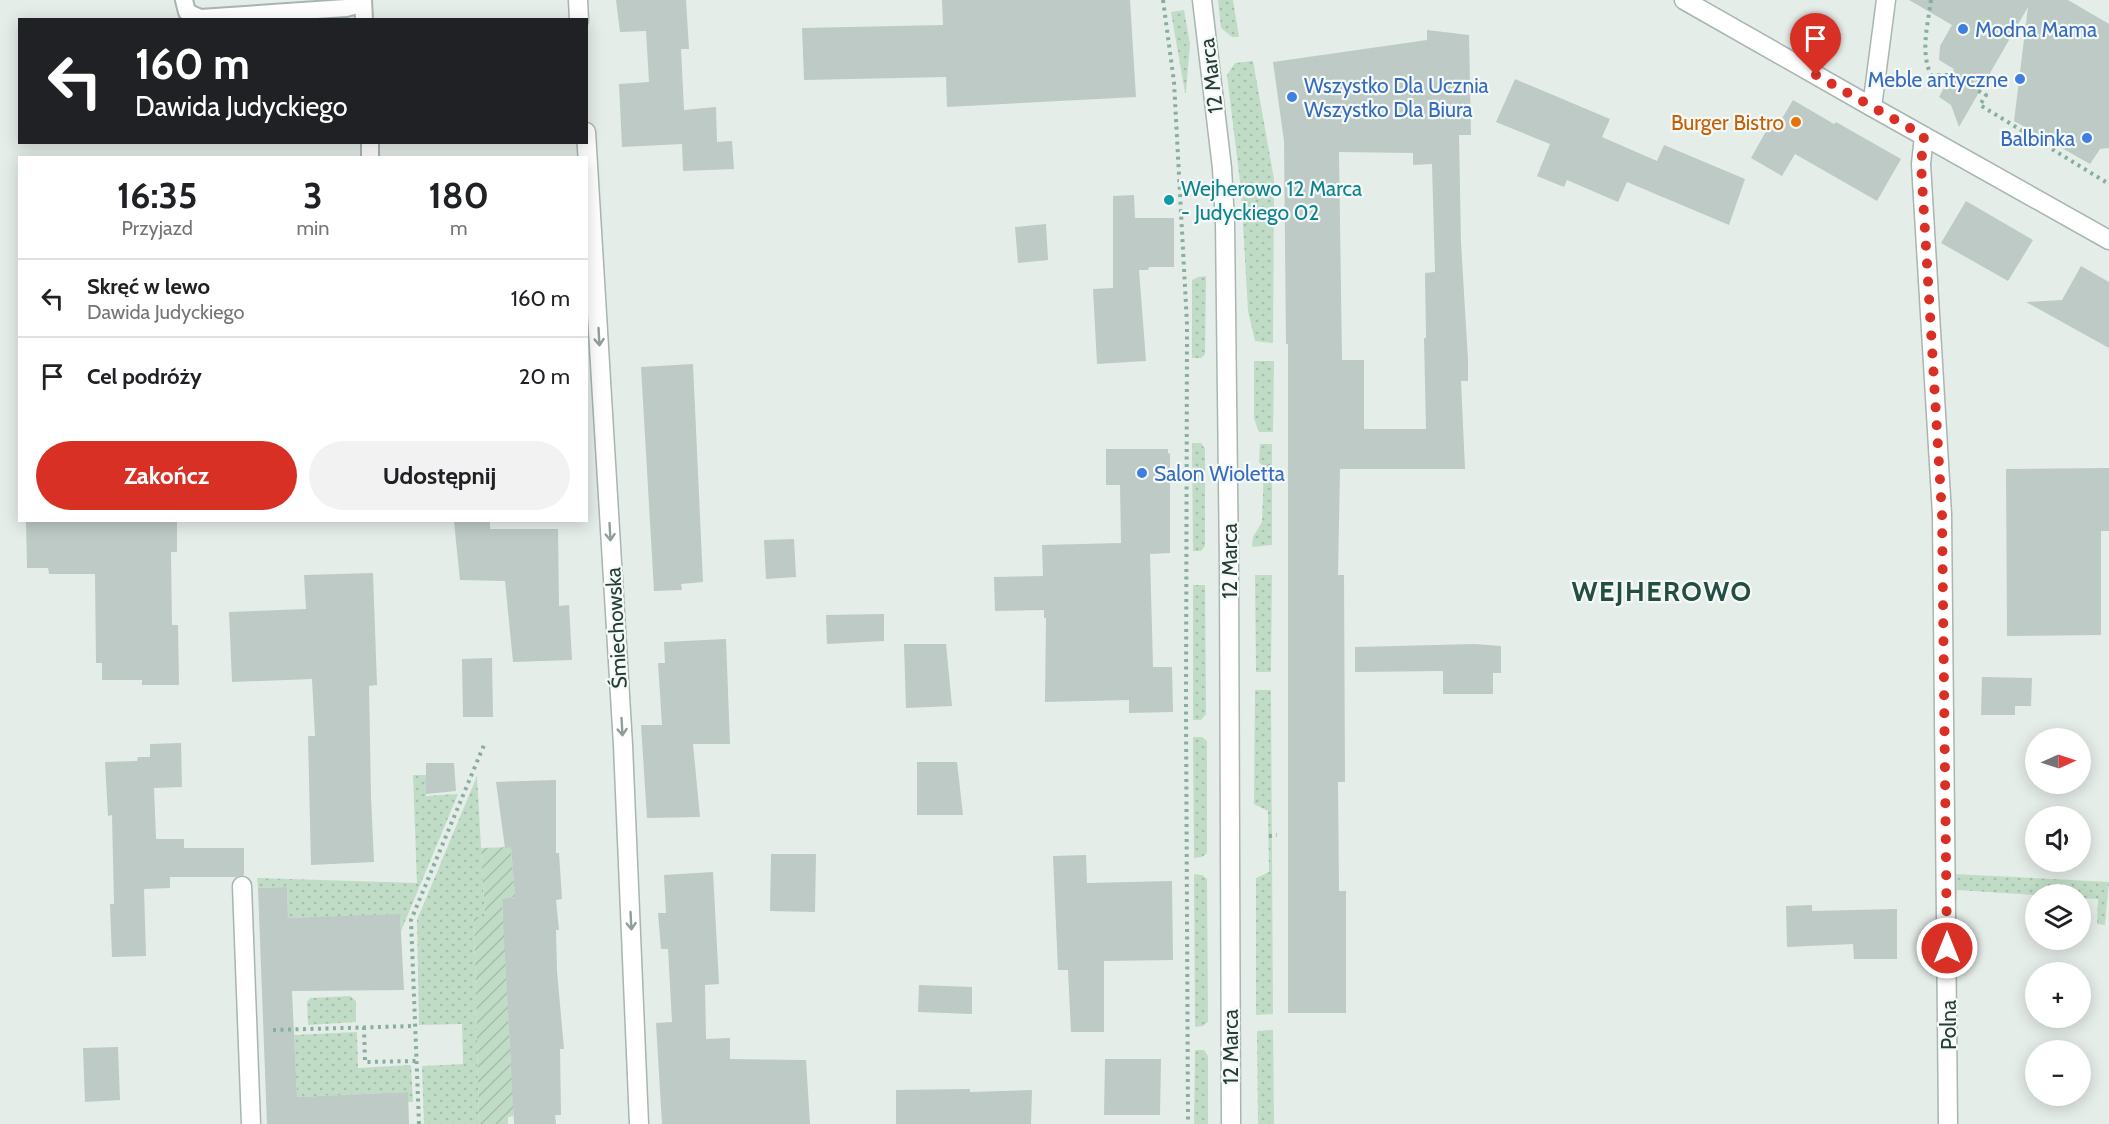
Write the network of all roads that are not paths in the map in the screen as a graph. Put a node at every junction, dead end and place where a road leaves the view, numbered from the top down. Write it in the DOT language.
graph roads {
  1 [pos="183,0"];
  2 [pos="362,0"];
  3 [pos="578,0"];
  4 [pos="1202,0"];
  5 [pos="1684,0"];
  6 [pos="1886,0"];
  7 [pos="364,18"];
  8 [pos="579,18"];
  9 [pos="1872,107"];
  10 [pos="1924,136"];
  11 [pos="588,165"];
  12 [pos="2109,240"];
  13 [pos="242,886"];
  14 [pos="252,1124"];
  15 [pos="639,1124"];
  16 [pos="1230,1124"];
  17 [pos="1948,1124"];
  1 -- 2 [label="lane"];
  2 -- 7 [label="lane"];
  3 -- 8 [label="street"];
  4 -- 16 [label="street, 12 Marca"];
  5 -- 9 [label="street"];
  6 -- 9 [label="street"];
  9 -- 10 [label="street"];
  10 -- 12 [label="street"];
  10 -- 17 [label="street, Polna"];
  11 -- 15 [label="street, Śmiechowska, one-way"];
  13 -- 14 [label="street"];
}
